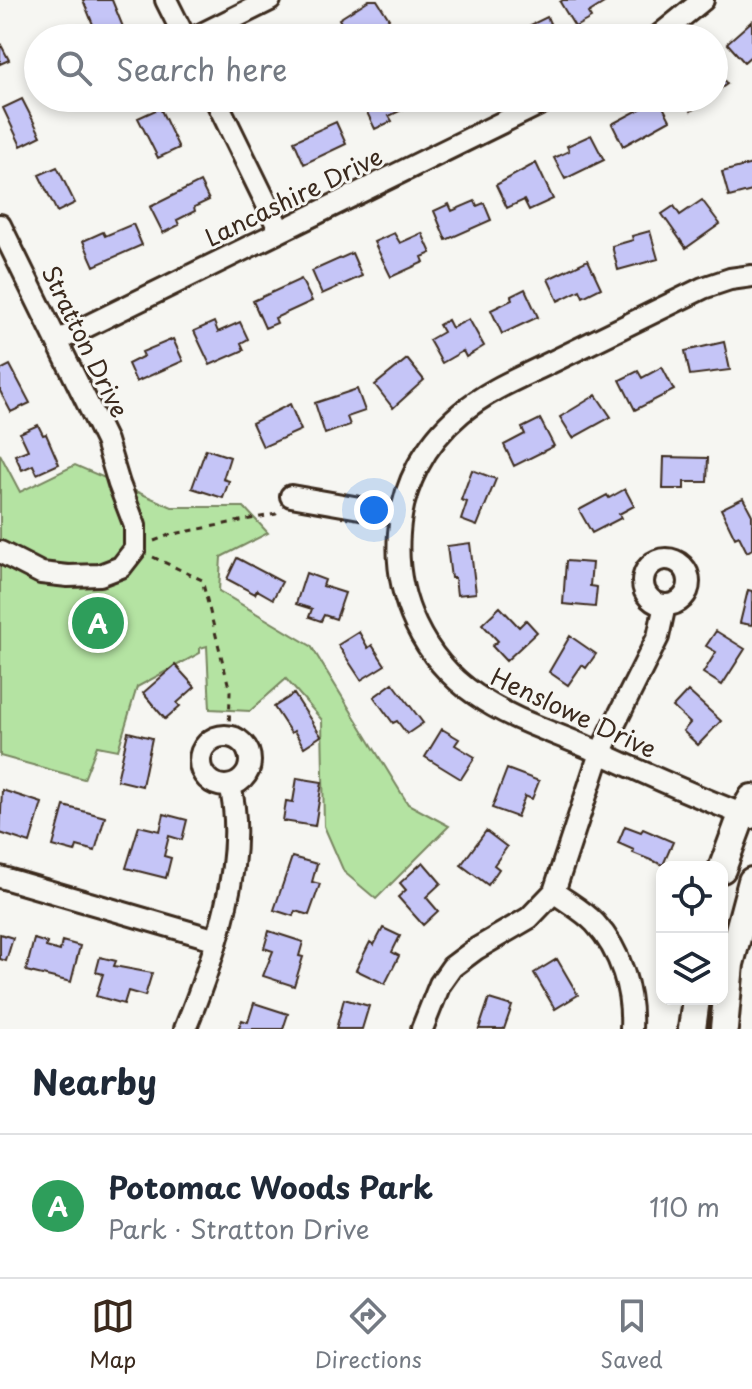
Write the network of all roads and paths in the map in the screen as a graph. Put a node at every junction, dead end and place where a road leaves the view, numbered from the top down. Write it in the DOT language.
graph roads {
  1 [pos="166,0"];
  2 [pos="270,0"];
  3 [pos="703,0"];
  4 [pos="178,24"];
  5 [pos="222,24"];
  6 [pos="673,24"];
  7 [pos="222,112"];
  8 [pos="523,112"];
  9 [pos="0,225"];
  10 [pos="280,231"];
  11 [pos="752,276"];
  12 [pos="57,341"];
  13 [pos="291,496"];
  14 [pos="400,515"];
  15 [pos="135,549"];
  16 [pos="0,552"];
  17 [pos="665,605"];
  18 [pos="229,736"];
  19 [pos="600,753"];
  20 [pos="230,786"];
  21 [pos="749,810"];
  22 [pos="726,861"];
  23 [pos="0,877"];
  24 [pos="752,881"];
  25 [pos="554,892"];
  26 [pos="217,940"];
  27 [pos="695,1005"];
  28 [pos="185,1029"];
  29 [pos="422,1029"];
  30 [pos="631,1029"];
  31 [pos="692,1029"];
  32 [pos="724,1029"];
  1 -- 4 [label="street"];
  2 -- 5 [label="street"];
  3 -- 6 [label="street"];
  7 -- 10 [label="street"];
  8 -- 10 [label="street, Lancashire Drive"];
  9 -- 12 [label="street, Stratton Drive"];
  10 -- 12 [label="street, Lancashire Drive"];
  11 -- 14 [label="street, Henslowe Drive"];
  12 -- 15 [label="street, Stratton Drive"];
  13 -- 14 [label="street"];
  13 -- 15 [label="path"];
  14 -- 19 [label="street, Henslowe Drive"];
  15 -- 16 [label="street"];
  15 -- 18 [label="path"];
  17 -- 19 [label="street"];
  18 -- 20 [label="street"];
  18 -- 20 [label="street"];
  19 -- 21 [label="street, Henslowe Drive"];
  19 -- 25 [label="street"];
  20 -- 26 [label="street"];
  21 -- 22 [label="main road"];
  23 -- 26 [label="street"];
  24 -- 32 [label="main road"];
  25 -- 29 [label="street"];
  25 -- 30 [label="street"];
  26 -- 28 [label="street"];
  27 -- 31 [label="main road"];
}
